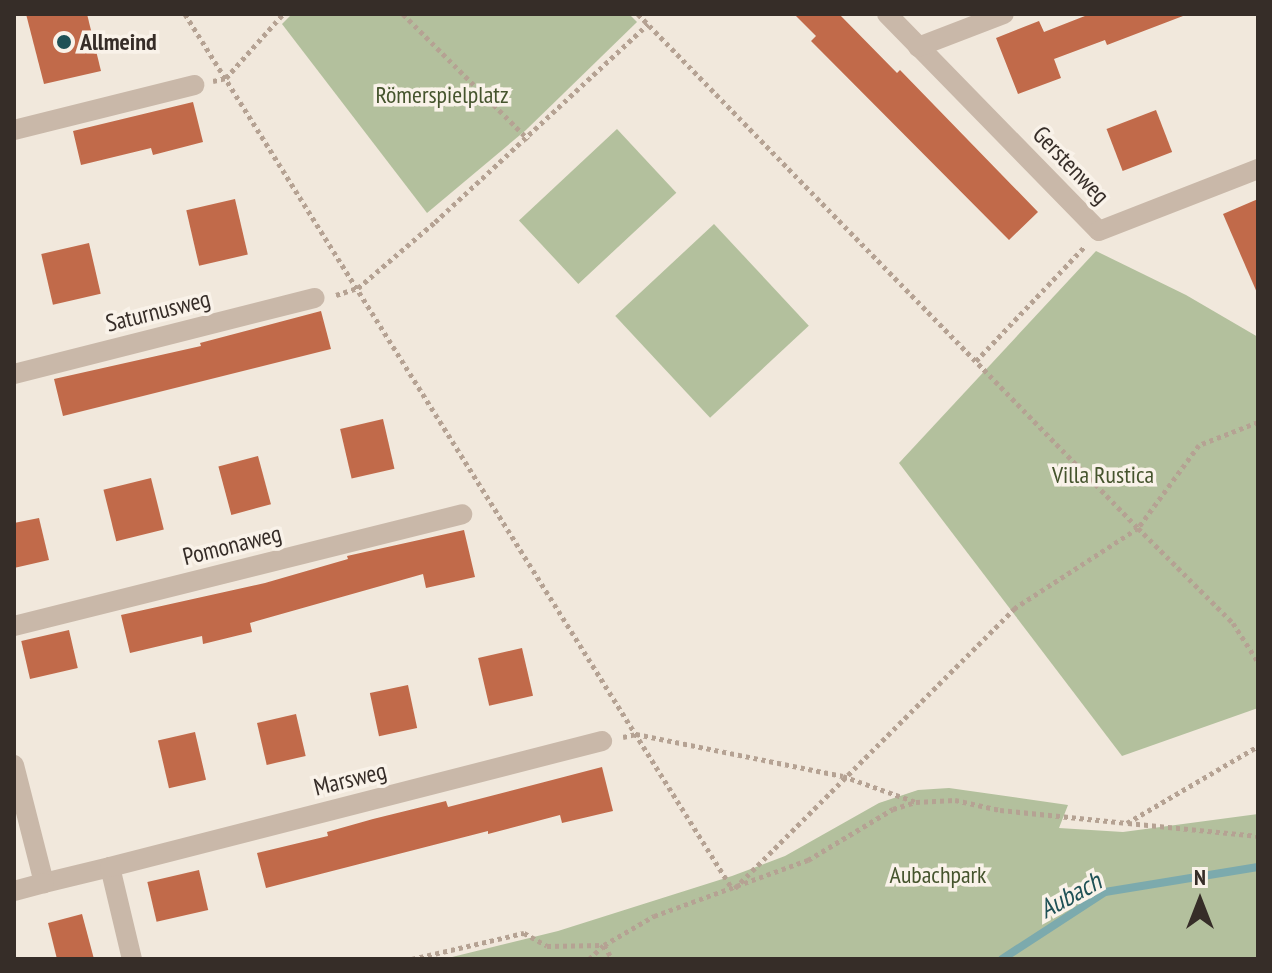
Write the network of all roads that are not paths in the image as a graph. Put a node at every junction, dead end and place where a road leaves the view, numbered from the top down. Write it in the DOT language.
graph roads {
  1 [pos="887,14"];
  2 [pos="1004,14"];
  3 [pos="918,47"];
  4 [pos="194,85"];
  5 [pos="14,130"];
  6 [pos="1258,169"];
  7 [pos="315,298"];
  8 [pos="14,374"];
  9 [pos="462,514"];
  10 [pos="14,626"];
  11 [pos="602,741"];
  12 [pos="14,765"];
  13 [pos="110,867"];
  14 [pos="44,883"];
  15 [pos="14,891"];
  16 [pos="132,959"];
  1 -- 3 [label="street, Gerstenweg"];
  2 -- 3 [label="street"];
  3 -- 6 [label="street, Gerstenweg"];
  4 -- 5 [label="street"];
  7 -- 8 [label="street, Saturnusweg"];
  9 -- 10 [label="street, Pomonaweg"];
  11 -- 13 [label="street, Marsweg"];
  12 -- 14 [label="street"];
  13 -- 14 [label="street, Marsweg"];
  13 -- 16 [label="street"];
  14 -- 15 [label="street, Marsweg"];
}
